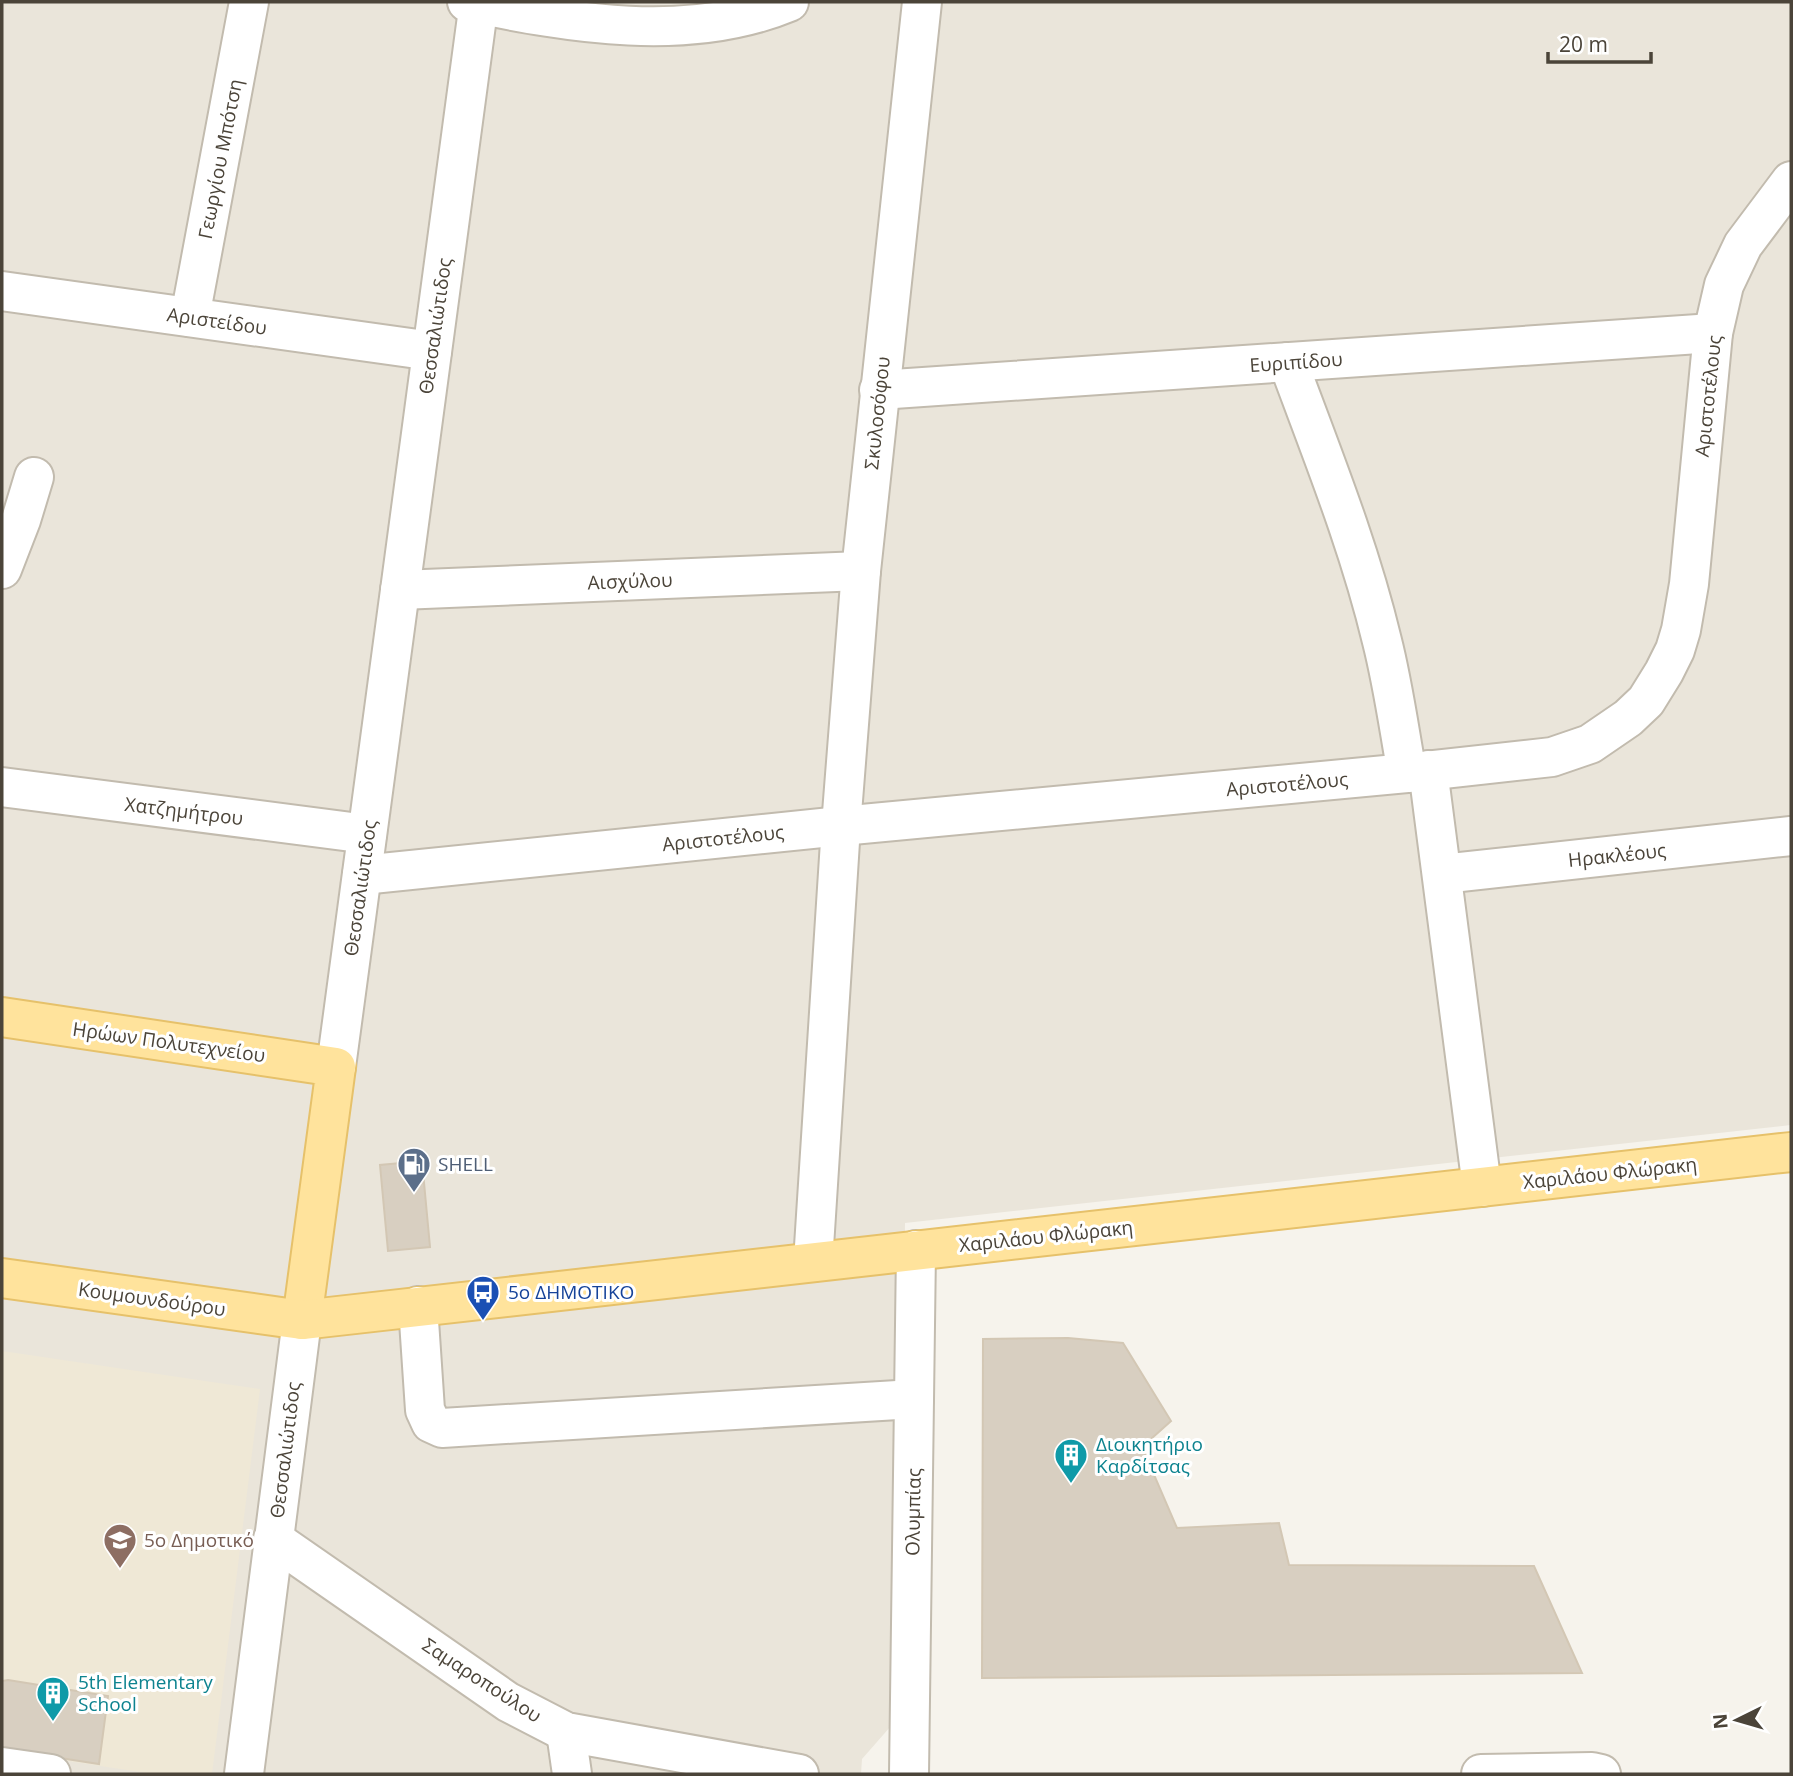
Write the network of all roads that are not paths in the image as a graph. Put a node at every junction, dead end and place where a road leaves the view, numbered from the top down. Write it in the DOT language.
graph roads {
  1 [pos="249,2"];
  2 [pos="789,2"];
  3 [pos="922,2"];
  4 [pos="475,3"];
  5 [pos="1791,181"];
  6 [pos="2,291"];
  7 [pos="190,317"];
  8 [pos="1713,334"];
  9 [pos="432,351"];
  10 [pos="1288,362"];
  11 [pos="879,390"];
  12 [pos="34,477"];
  13 [pos="2,569"];
  14 [pos="861,571"];
  15 [pos="400,590"];
  16 [pos="1418,771"];
  17 [pos="2,787"];
  18 [pos="841,826"];
  19 [pos="367,834"];
  20 [pos="1791,836"];
  21 [pos="1442,874"];
  22 [pos="362,875"];
  23 [pos="2,1017"];
  24 [pos="336,1067"];
  25 [pos="1791,1153"];
  26 [pos="1482,1187"];
  27 [pos="916,1250"];
  28 [pos="813,1262"];
  29 [pos="2,1278"];
  30 [pos="418,1306"];
  31 [pos="302,1320"];
  32 [pos="914,1399"];
  33 [pos="274,1539"];
  34 [pos="566,1732"];
  35 [pos="2,1767"];
  36 [pos="51,1774"];
  37 [pos="244,1774"];
  38 [pos="572,1774"];
  39 [pos="799,1774"];
  40 [pos="909,1774"];
  41 [pos="1481,1774"];
  42 [pos="1601,1774"];
  1 -- 7 [label="street, Γεωργίου Μπότση"];
  2 -- 4 [label="street"];
  3 -- 11 [label="street, Σκυλοσόφου"];
  4 -- 9 [label="street, Θεσσαλιώτιδος"];
  5 -- 8 [label="street, Αριστοτέλους"];
  6 -- 7 [label="street, Αριστείδου"];
  7 -- 9 [label="street, Αριστείδου"];
  8 -- 10 [label="street, Ευριπίδου"];
  8 -- 16 [label="street, Αριστοτέλους"];
  9 -- 15 [label="street, Θεσσαλιώτιδος"];
  10 -- 11 [label="street, Ευριπίδου"];
  10 -- 16 [label="street"];
  11 -- 14 [label="street, Σκυλοσόφου"];
  12 -- 13 [label="street"];
  14 -- 15 [label="street, Αισχύλου"];
  14 -- 18 [label="street, Σκυλοσόφου"];
  15 -- 19 [label="street, Θεσσαλιώτιδος"];
  16 -- 18 [label="street, Αριστοτέλους"];
  16 -- 21 [label="street"];
  17 -- 19 [label="street, Χατζημήτρου"];
  18 -- 22 [label="street, Αριστοτέλους"];
  18 -- 28 [label="street, Σκυλοσόφου"];
  19 -- 22 [label="street, Θεσσαλιώτιδος"];
  20 -- 21 [label="street, Ηρακλέους"];
  21 -- 26 [label="street"];
  22 -- 24 [label="street, Θεσσαλιώτιδος"];
  23 -- 24 [label="main road, Ηρώων Πολυτεχνείου"];
  24 -- 31 [label="main road, Θεσσαλιώτιδος"];
  25 -- 26 [label="main road, Χαριλάου Φλώρακη"];
  26 -- 27 [label="main road, Χαριλάου Φλώρακη"];
  27 -- 28 [label="main road, Χαριλάου Φλώρακη"];
  27 -- 32 [label="street, Ολυμπίας"];
  28 -- 30 [label="main road, Χαριλάου Φλώρακη"];
  29 -- 31 [label="main road, Κουμουνδούρου"];
  30 -- 31 [label="main road, Χαριλάου Φλώρακη"];
  30 -- 32 [label="street"];
  31 -- 33 [label="street, Θεσσαλιώτιδος"];
  32 -- 40 [label="street, Ολυμπίας"];
  33 -- 34 [label="street, Σαμαροπούλου"];
  33 -- 37 [label="street, Θεσσαλιώτιδος"];
  34 -- 38 [label="street"];
  34 -- 39 [label="street, Σαμαροπούλου"];
  35 -- 36 [label="street"];
  41 -- 42 [label="street"];
}
